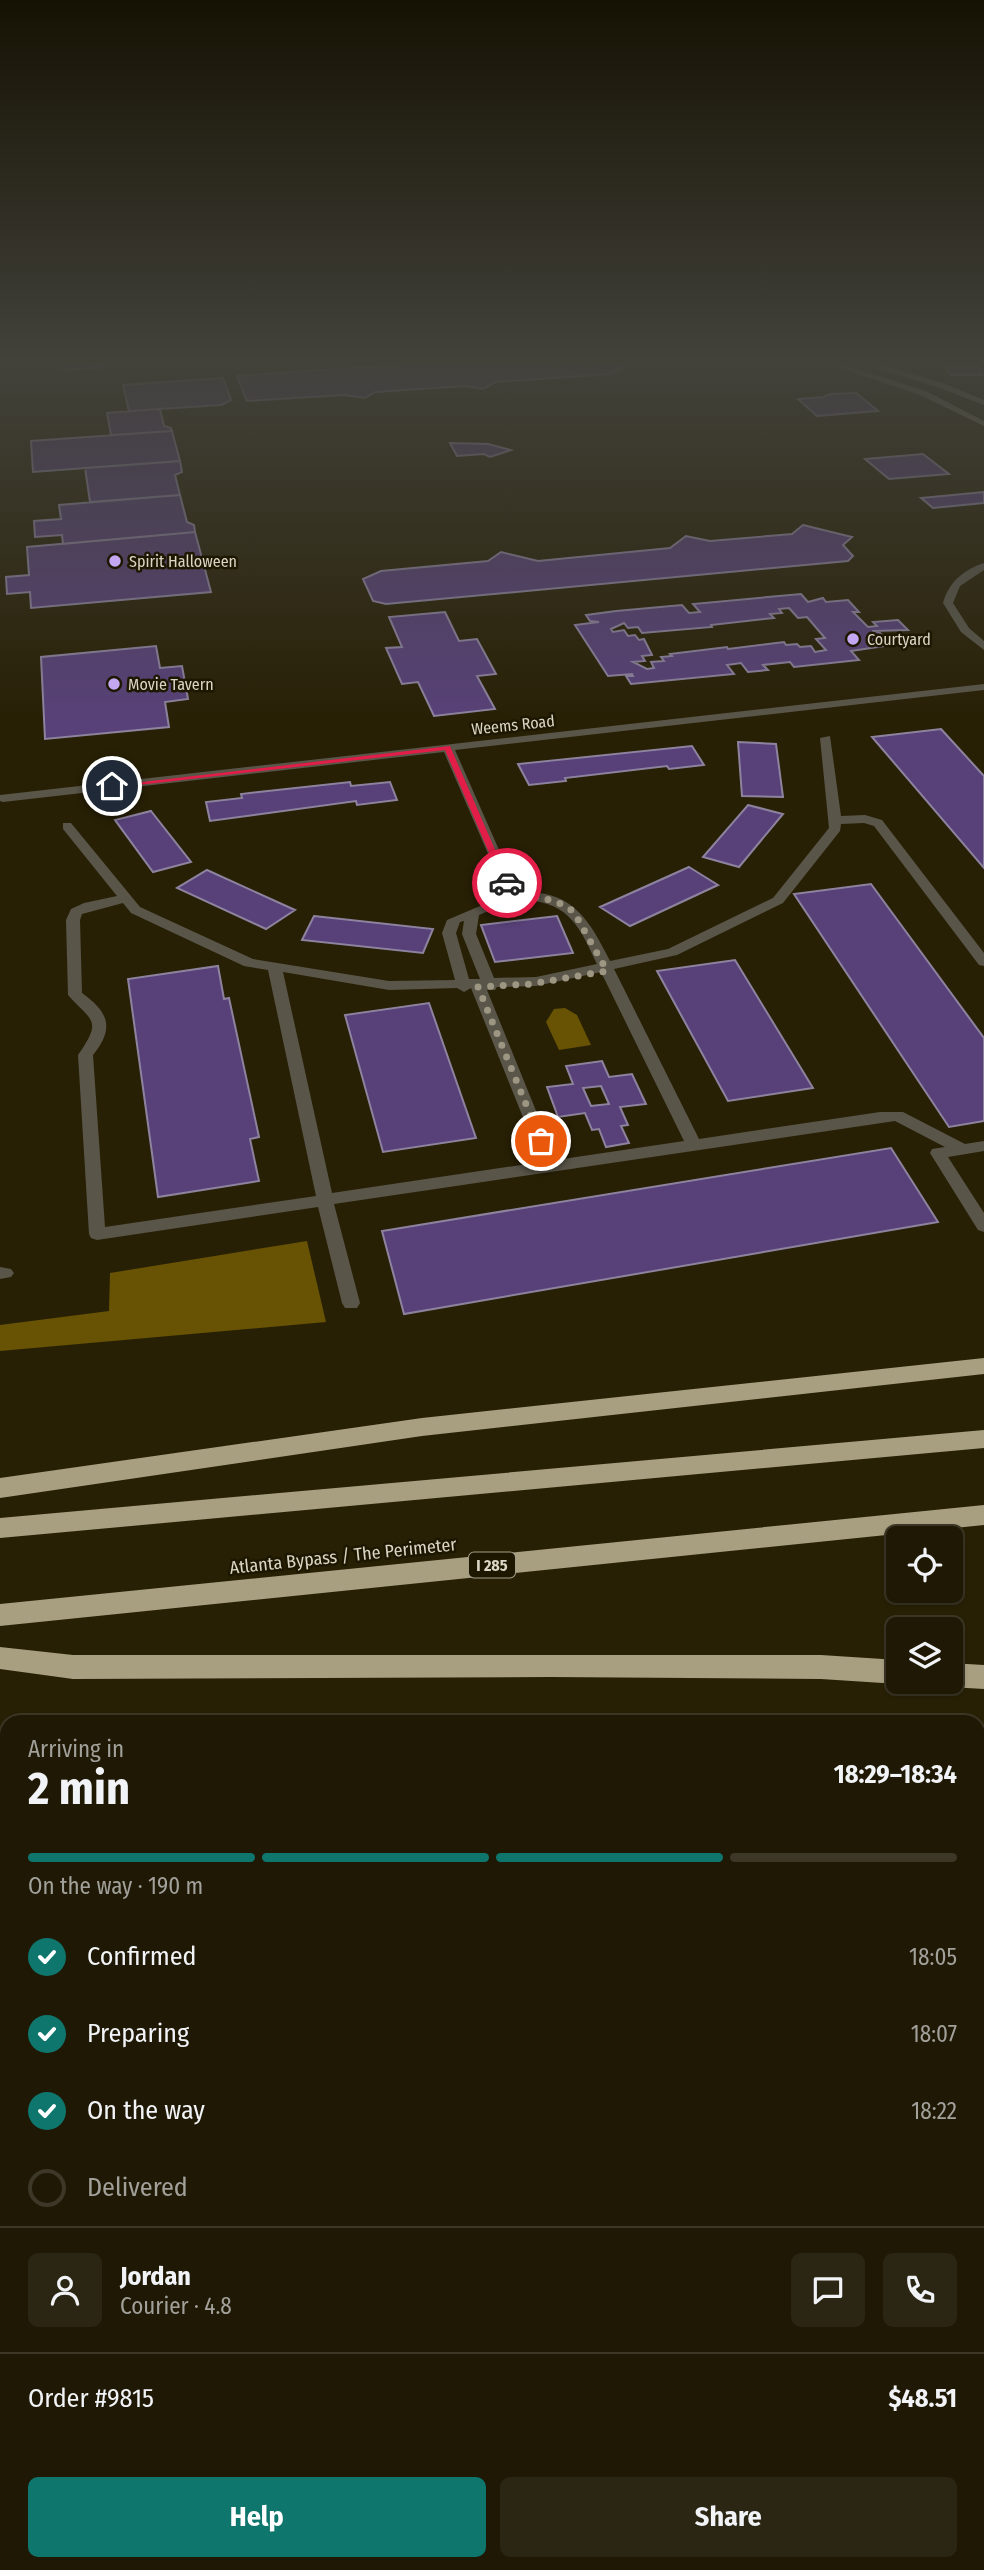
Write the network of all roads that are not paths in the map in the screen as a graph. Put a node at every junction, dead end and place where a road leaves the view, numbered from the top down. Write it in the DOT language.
graph roads {
  1 [pos="984,566"];
  2 [pos="984,647"];
  3 [pos="984,687"];
  4 [pos="825,738"];
  5 [pos="448,748"];
  6 [pos="3,798"];
  7 [pos="838,820"];
  8 [pos="67,826"];
  9 [pos="513,897"];
  10 [pos="121,899"];
  11 [pos="472,915"];
  12 [pos="984,962"];
  13 [pos="275,968"];
  14 [pos="607,971"];
  15 [pos="477,987"];
  16 [pos="693,1143"];
  17 [pos="984,1146"];
  18 [pos="963,1149"];
  19 [pos="551,1167"];
  20 [pos="325,1201"];
  21 [pos="984,1226"];
  22 [pos="351,1303"];
  23 [pos="984,1366"];
  24 [pos="984,1439"];
  25 [pos="0,1488"];
  26 [pos="984,1515"];
  27 [pos="0,1528"];
  28 [pos="0,1615"];
  29 [pos="0,1658"];
  30 [pos="886,1671"];
  31 [pos="963,1676"];
  32 [pos="984,1677"];
  1 -- 2 [label="street"];
  3 -- 5 [label="street, Weems Road"];
  4 -- 7 [label="street"];
  5 -- 6 [label="street, Weems Road"];
  5 -- 9 [label="street"];
  7 -- 12 [label="street"];
  7 -- 14 [label="street"];
  8 -- 10 [label="street"];
  9 -- 11 [label="street"];
  9 -- 14 [label="street"];
  10 -- 13 [label="street"];
  10 -- 20 [label="street"];
  11 -- 15 [label="street"];
  11 -- 15 [label="street"];
  13 -- 15 [label="street"];
  13 -- 20 [label="street"];
  14 -- 15 [label="street"];
  14 -- 16 [label="street"];
  15 -- 19 [label="street"];
  16 -- 18 [label="street"];
  16 -- 19 [label="street"];
  17 -- 18 [label="street"];
  18 -- 21 [label="street"];
  19 -- 20 [label="street"];
  20 -- 22 [label="street"];
  23 -- 25 [label="highway"];
  24 -- 27 [label="highway"];
  26 -- 28 [label="highway, Atlanta Bypass / The Perimeter / I 285"];
  29 -- 30 [label="highway"];
  31 -- 32 [label="highway"];
}
